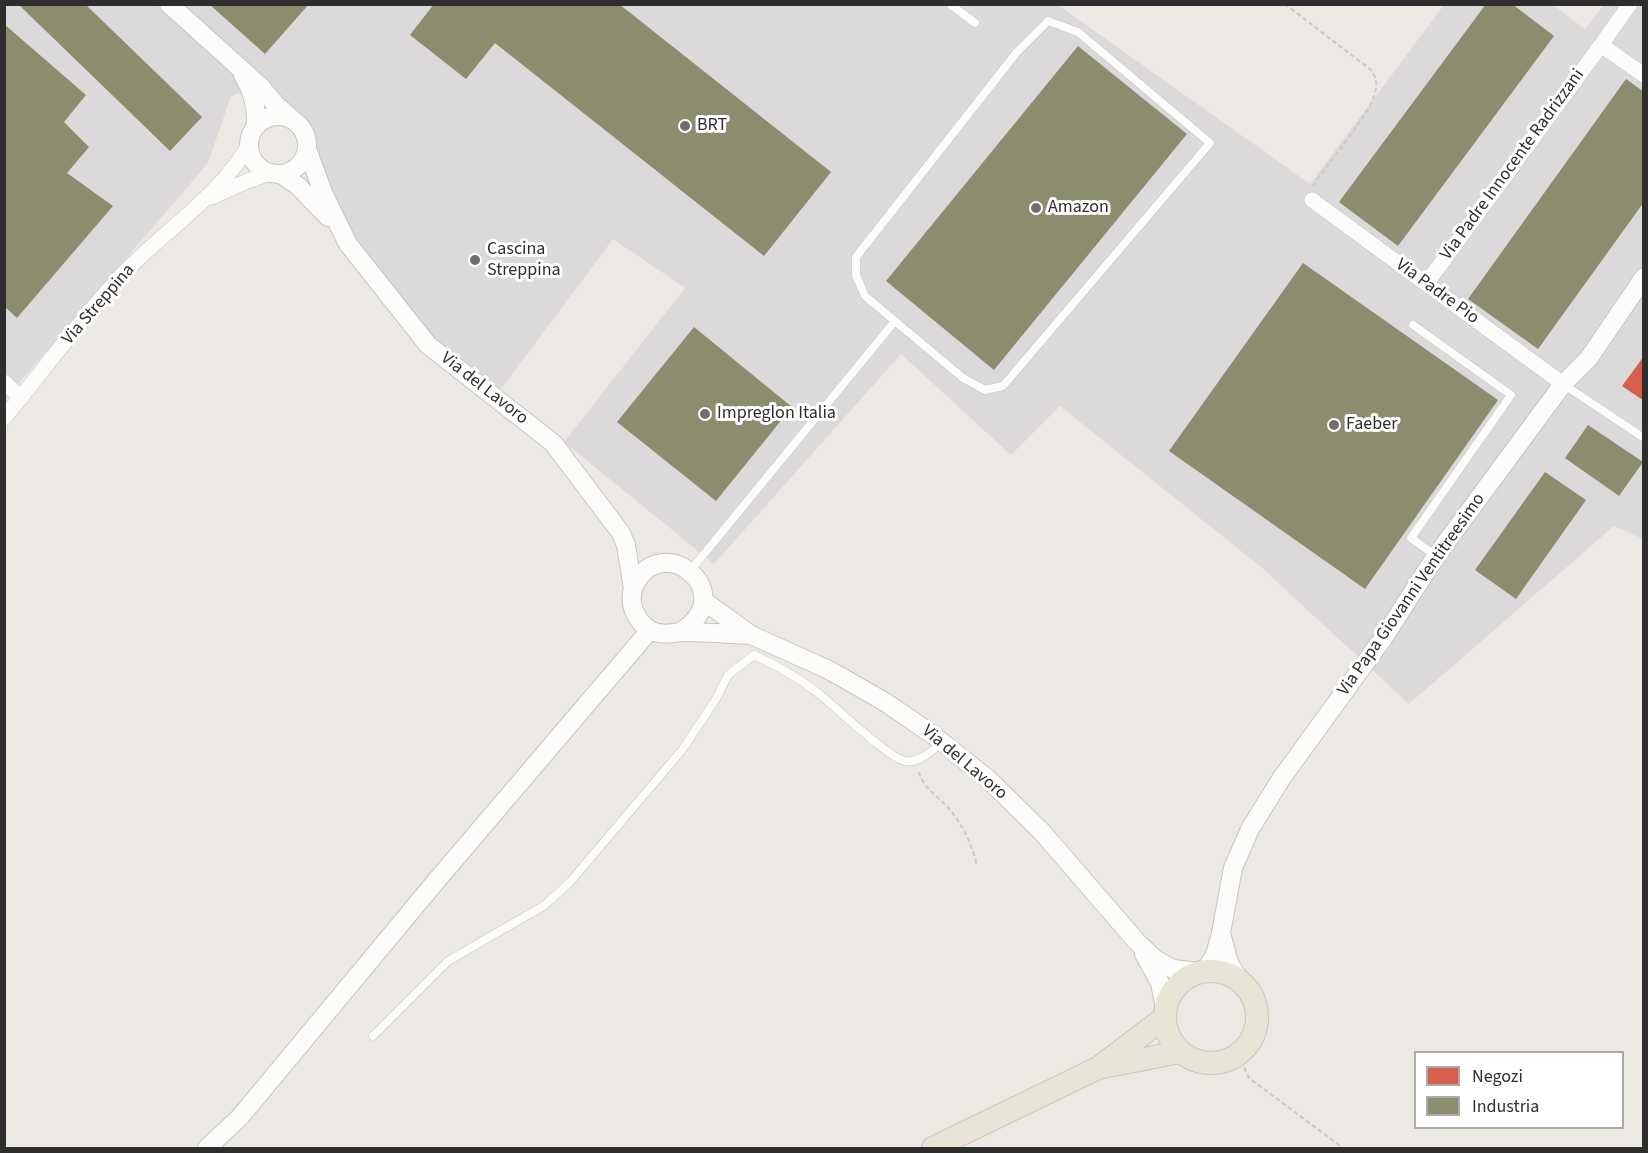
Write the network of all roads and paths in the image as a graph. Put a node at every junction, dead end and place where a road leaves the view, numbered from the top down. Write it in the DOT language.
graph roads {
  1 [pos="169,4"];
  2 [pos="950,4"];
  3 [pos="1285,4"];
  4 [pos="1630,4"];
  5 [pos="975,23"];
  6 [pos="1601,45"];
  7 [pos="241,70"];
  8 [pos="1644,75"];
  9 [pos="292,119"];
  10 [pos="256,125"];
  11 [pos="249,145"];
  12 [pos="307,149"];
  13 [pos="276,173"];
  14 [pos="1312,200"];
  15 [pos="204,201"];
  16 [pos="341,232"];
  17 [pos="1644,278"];
  18 [pos="1426,284"];
  19 [pos="895,321"];
  20 [pos="1413,325"];
  21 [pos="4,382"];
  22 [pos="1563,384"];
  23 [pos="21,398"];
  24 [pos="4,418"];
  25 [pos="1644,438"];
  26 [pos="626,545"];
  27 [pos="1436,556"];
  28 [pos="655,565"];
  29 [pos="690,571"];
  30 [pos="633,590"];
  31 [pos="704,601"];
  32 [pos="650,630"];
  33 [pos="680,632"];
  34 [pos="754,643"];
  35 [pos="942,742"];
  36 [pos="922,758"];
  37 [pos="977,867"];
  38 [pos="1221,933"];
  39 [pos="1137,942"];
  40 [pos="1203,971"];
  41 [pos="1241,982"];
  42 [pos="1165,1013"];
  43 [pos="373,1036"];
  44 [pos="1180,1052"];
  45 [pos="1238,1054"];
  46 [pos="1098,1068"];
  47 [pos="207,1149"];
  48 [pos="933,1149"];
  49 [pos="1343,1149"];
  1 -- 7 [label="street, Via del Lavoro"];
  2 -- 5 [label="lane"];
  3 -- 14 [label="path"];
  4 -- 6 [label="street, Via Padre Innocente Radrizzani"];
  6 -- 8 [label="street"];
  6 -- 18 [label="street, Via Padre Innocente Radrizzani"];
  7 -- 9 [label="street, Via del Lavoro"];
  7 -- 10 [label="street, Via del Lavoro"];
  9 -- 10 [label="street"];
  9 -- 12 [label="street, Via del Lavoro"];
  10 -- 11 [label="street, Via del Lavoro"];
  11 -- 13 [label="street, Via del Lavoro"];
  11 -- 15 [label="street, Via Streppina"];
  12 -- 13 [label="street"];
  12 -- 16 [label="street, Via del Lavoro"];
  13 -- 15 [label="street, Via Streppina"];
  13 -- 16 [label="street, Via del Lavoro"];
  14 -- 18 [label="street, Via Padre Pio"];
  15 -- 23 [label="street, Via Streppina"];
  16 -- 26 [label="street, Via del Lavoro"];
  17 -- 22 [label="street, Via Papa Giovanni Ventitreesimo"];
  18 -- 22 [label="street, Via Padre Pio"];
  19 -- 19 [label="lane"];
  19 -- 29 [label="lane"];
  20 -- 27 [label="lane"];
  21 -- 23 [label="street"];
  22 -- 25 [label="lane"];
  22 -- 27 [label="street, Via Papa Giovanni Ventitreesimo"];
  23 -- 24 [label="street, Via Streppina"];
  26 -- 28 [label="street, Via del Lavoro"];
  26 -- 30 [label="street, Via del Lavoro"];
  27 -- 38 [label="street, Via Papa Giovanni Ventitreesimo"];
  28 -- 29 [label="street"];
  28 -- 30 [label="street"];
  29 -- 31 [label="street"];
  30 -- 32 [label="street, Via del Lavoro"];
  31 -- 33 [label="street"];
  31 -- 34 [label="street, Via del Lavoro"];
  32 -- 33 [label="street, Via del Lavoro"];
  32 -- 47 [label="street"];
  33 -- 34 [label="street, Via del Lavoro"];
  34 -- 35 [label="street, Via del Lavoro"];
  34 -- 36 [label="lane"];
  34 -- 43 [label="lane"];
  35 -- 36 [label="lane"];
  35 -- 39 [label="street, Via del Lavoro"];
  36 -- 37 [label="path"];
  38 -- 40 [label="street, Via Papa Giovanni Ventitreesimo"];
  38 -- 41 [label="street, Via Papa Giovanni Ventitreesimo"];
  39 -- 40 [label="street, Via del Lavoro"];
  39 -- 42 [label="street, Via del Lavoro"];
  40 -- 41 [label="main road"];
  40 -- 42 [label="main road"];
  41 -- 45 [label="main road"];
  42 -- 44 [label="main road"];
  42 -- 46 [label="main road"];
  44 -- 45 [label="main road"];
  44 -- 46 [label="main road"];
  45 -- 49 [label="path"];
  46 -- 48 [label="main road"];
}
